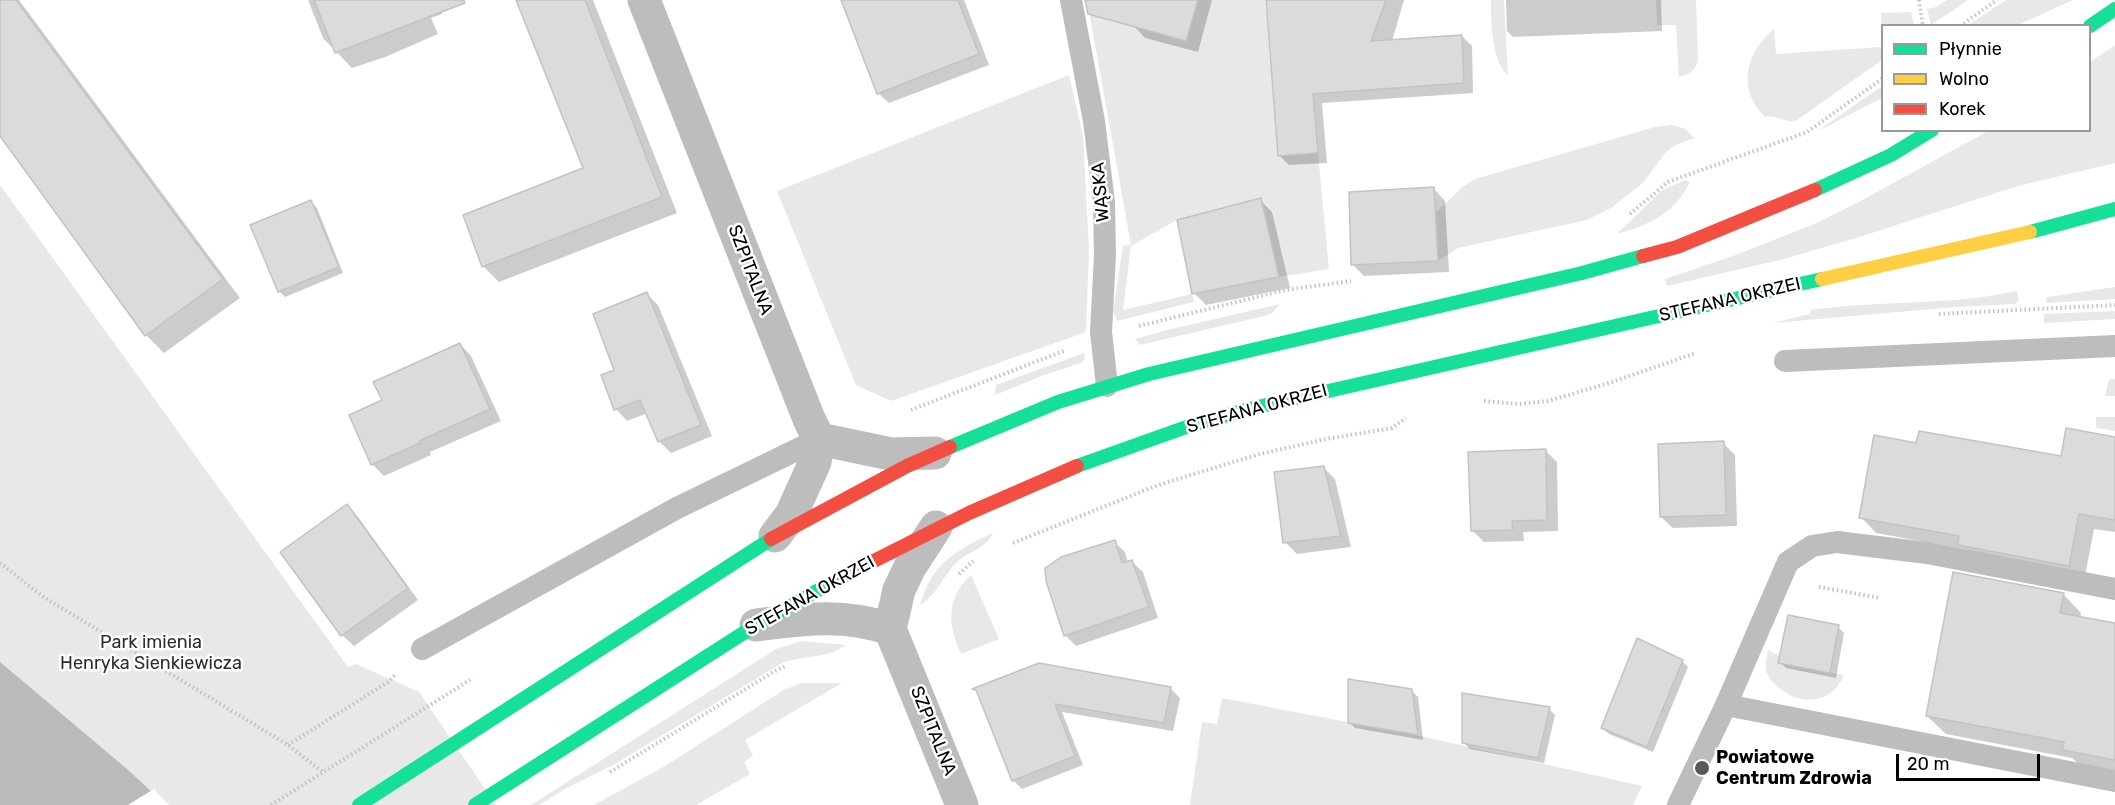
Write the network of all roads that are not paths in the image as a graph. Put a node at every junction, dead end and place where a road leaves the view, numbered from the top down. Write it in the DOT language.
graph roads {
  1 [pos="644,0"];
  2 [pos="1071,0"];
  3 [pos="2115,9"];
  4 [pos="2091,25"];
  5 [pos="1929,132"];
  6 [pos="2115,209"];
  7 [pos="2115,346"];
  8 [pos="1785,361"];
  9 [pos="1107,386"];
  10 [pos="819,440"];
  11 [pos="935,453"];
  12 [pos="936,527"];
  13 [pos="775,536"];
  14 [pos="2115,589"];
  15 [pos="756,625"];
  16 [pos="890,629"];
  17 [pos="422,649"];
  18 [pos="1726,705"];
  19 [pos="2115,781"];
  20 [pos="358,805"];
  21 [pos="475,805"];
  22 [pos="962,805"];
  23 [pos="1678,805"];
  1 -- 10 [label="street, SZPITALNA"];
  2 -- 9 [label="lane, WĄSKA"];
  3 -- 4 [label="main road"];
  5 -- 9 [label="main road"];
  6 -- 12 [label="main road, STEFANA OKRZEI"];
  7 -- 8 [label="lane"];
  9 -- 11 [label="main road"];
  10 -- 11 [label="street"];
  10 -- 13 [label="street"];
  10 -- 17 [label="lane"];
  11 -- 13 [label="main road"];
  12 -- 15 [label="main road, STEFANA OKRZEI"];
  12 -- 16 [label="street"];
  13 -- 20 [label="main road"];
  14 -- 18 [label="lane"];
  15 -- 16 [label="street"];
  15 -- 21 [label="main road, STEFANA OKRZEI"];
  16 -- 22 [label="street, SZPITALNA"];
  18 -- 19 [label="lane"];
  18 -- 23 [label="lane"];
}
